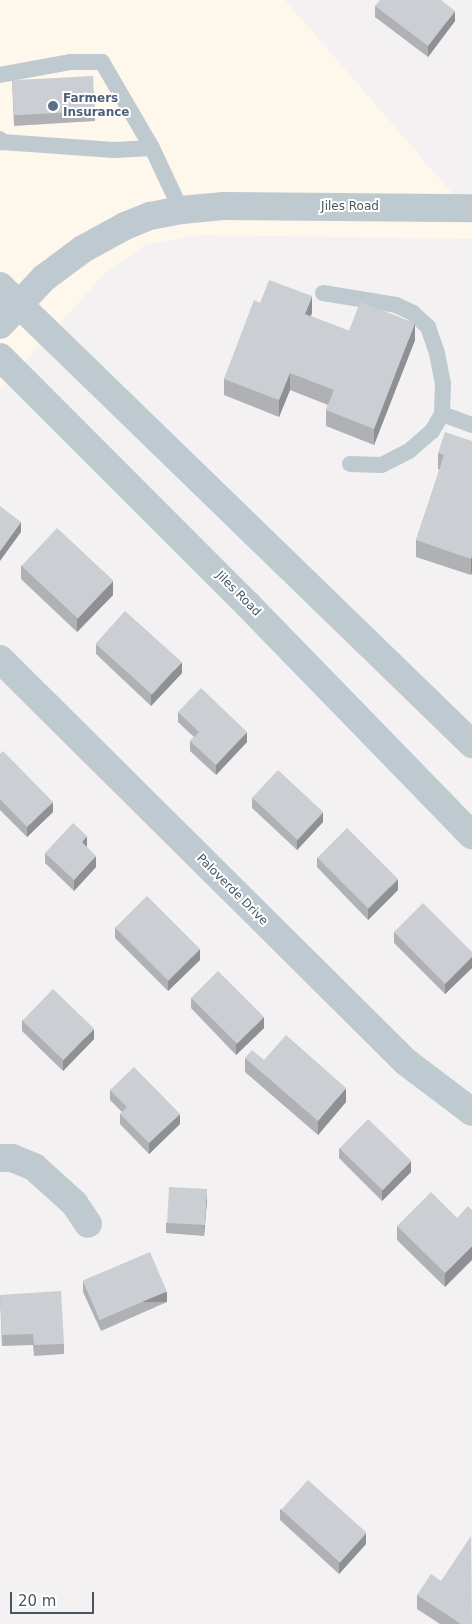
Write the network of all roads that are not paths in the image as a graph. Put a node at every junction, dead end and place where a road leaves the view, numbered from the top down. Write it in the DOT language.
graph roads {
  1 [pos="2,74"];
  2 [pos="1,141"];
  3 [pos="152,148"];
  4 [pos="472,208"];
  5 [pos="180,210"];
  6 [pos="323,293"];
  7 [pos="9,295"];
  8 [pos="0,325"];
  9 [pos="0,357"];
  10 [pos="442,414"];
  11 [pos="472,425"];
  12 [pos="350,464"];
  13 [pos="0,659"];
  14 [pos="472,744"];
  15 [pos="472,835"];
  16 [pos="472,1112"];
  17 [pos="0,1158"];
  18 [pos="88,1224"];
  1 -- 3 [label="lane"];
  2 -- 3 [label="lane"];
  3 -- 5 [label="lane"];
  4 -- 5 [label="street, Jiles Road"];
  5 -- 7 [label="street, Jiles Road"];
  6 -- 10 [label="lane"];
  7 -- 8 [label="street, Jiles Road"];
  7 -- 14 [label="street"];
  9 -- 15 [label="street, Jiles Road"];
  10 -- 11 [label="lane"];
  10 -- 12 [label="lane"];
  13 -- 16 [label="street, Paloverde Drive"];
  17 -- 18 [label="street"];
}
